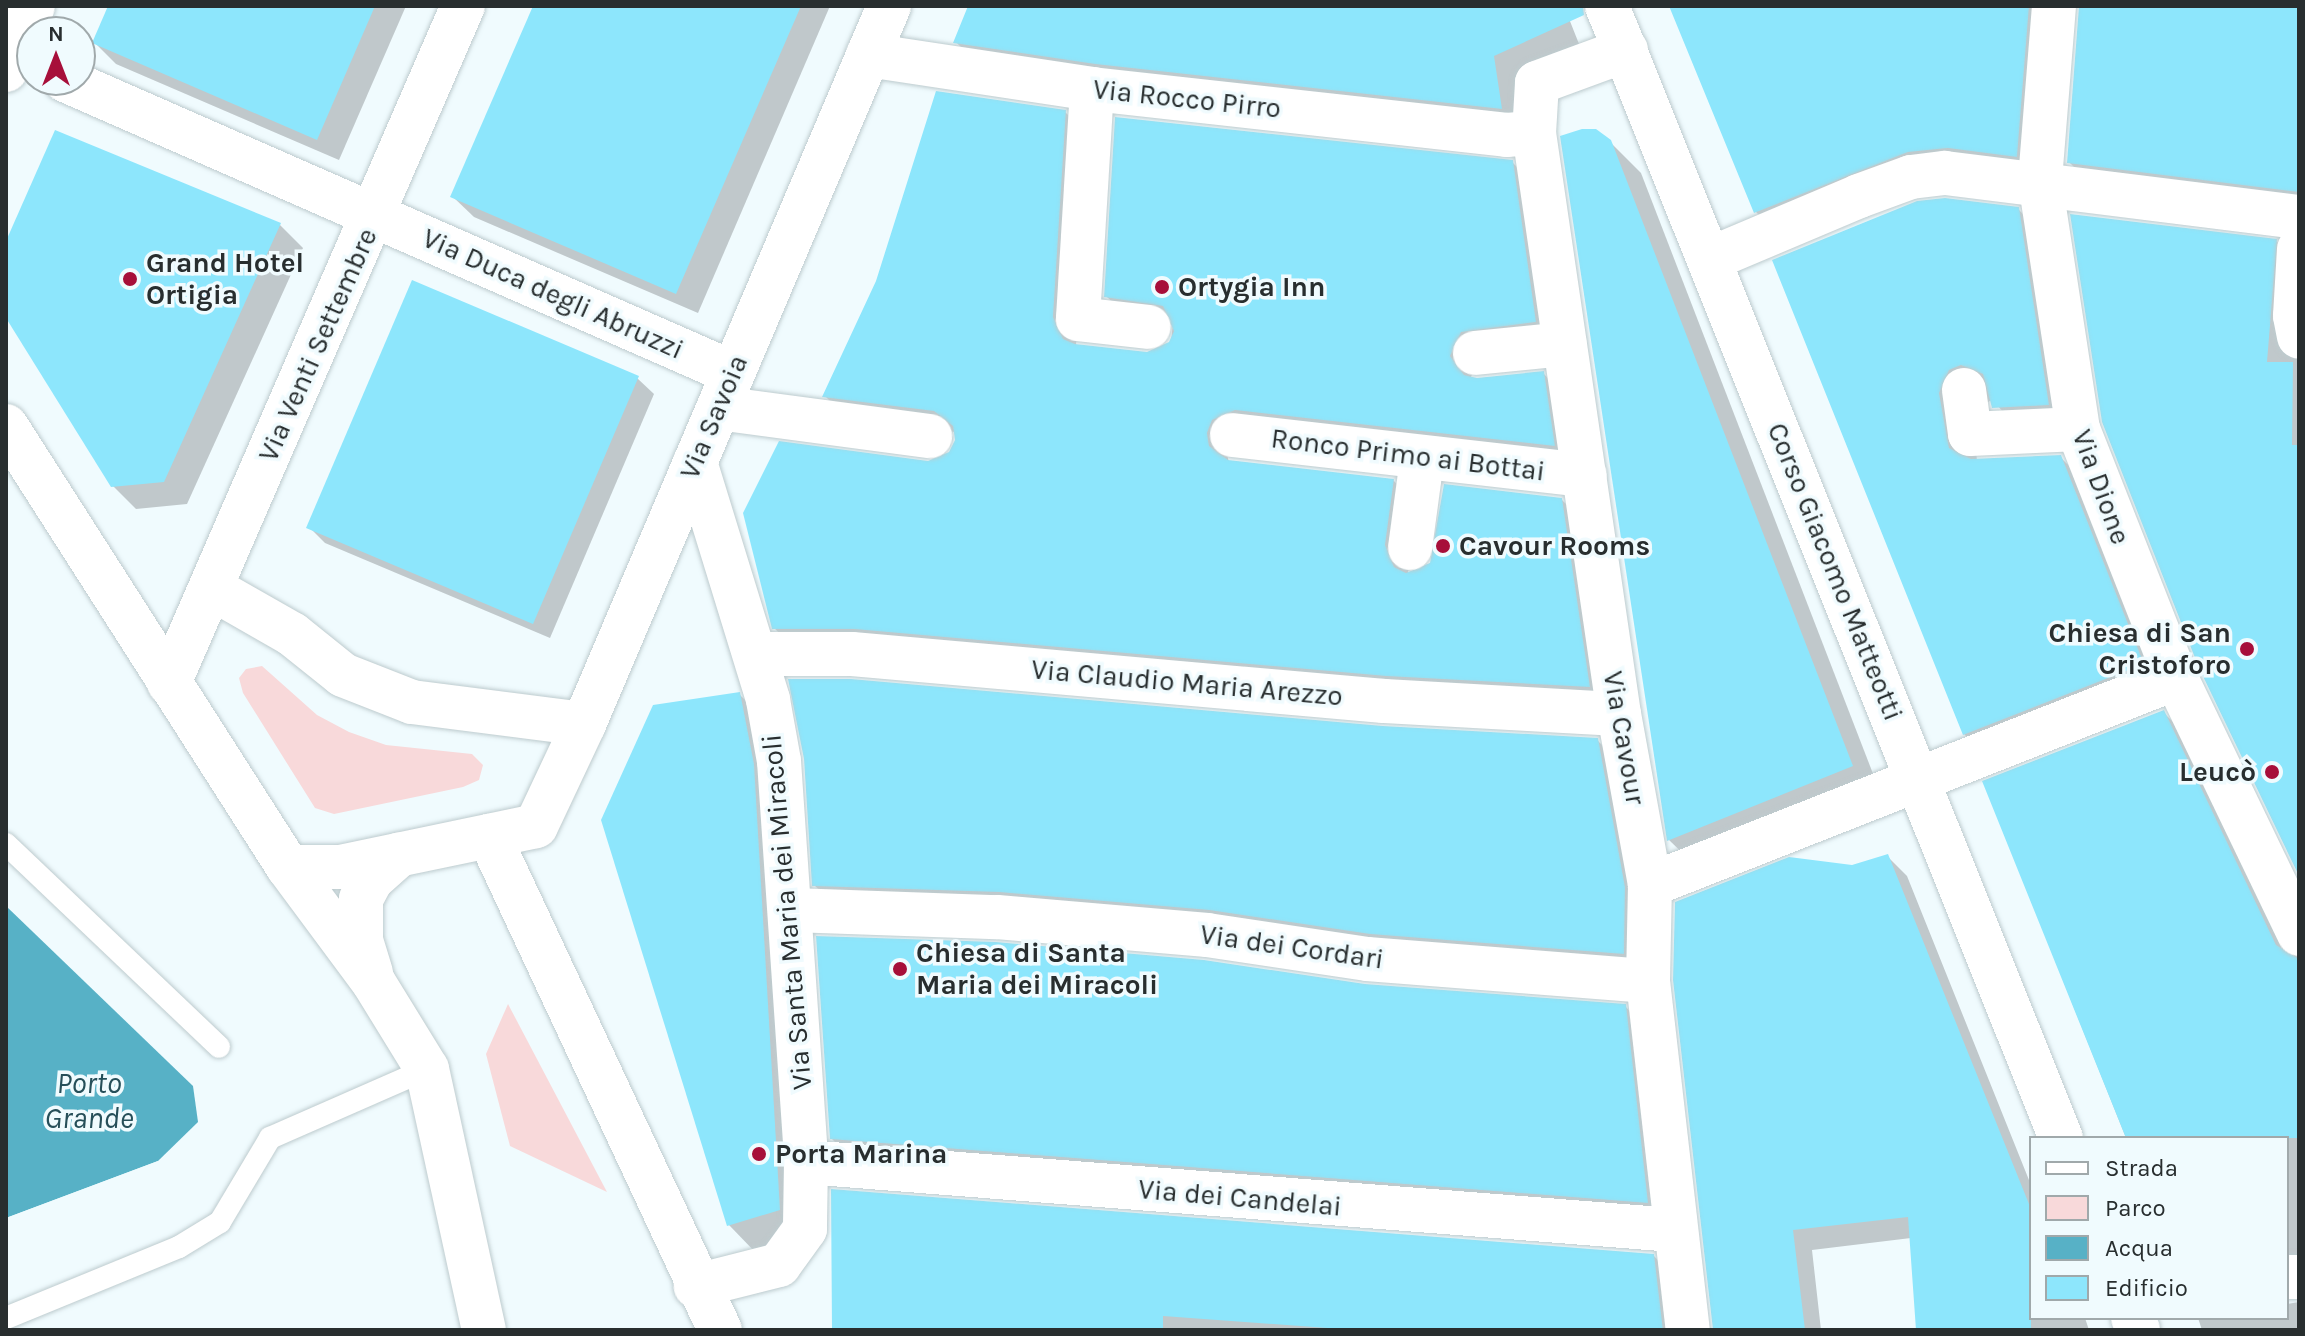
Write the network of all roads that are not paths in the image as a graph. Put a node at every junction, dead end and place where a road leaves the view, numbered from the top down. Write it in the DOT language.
graph roads {
  1 [pos="463,6"];
  2 [pos="889,6"];
  3 [pos="1607,6"];
  4 [pos="2054,6"];
  5 [pos="1626,50"];
  6 [pos="868,55"];
  7 [pos="1092,89"];
  8 [pos="96,94"];
  9 [pos="1525,138"];
  10 [pos="2040,181"];
  11 [pos="375,216"];
  12 [pos="2299,217"];
  13 [pos="2299,249"];
  14 [pos="1710,259"];
  15 [pos="1149,327"];
  16 [pos="2299,337"];
  17 [pos="1565,344"];
  18 [pos="1475,353"];
  19 [pos="1964,390"];
  20 [pos="726,391"];
  21 [pos="6,426"];
  22 [pos="2078,429"];
  23 [pos="1232,435"];
  24 [pos="930,436"];
  25 [pos="1422,459"];
  26 [pos="695,462"];
  27 [pos="1585,475"];
  28 [pos="1410,548"];
  29 [pos="213,589"];
  30 [pos="755,654"];
  31 [pos="2176,678"];
  32 [pos="169,683"];
  33 [pos="1619,714"];
  34 [pos="584,724"];
  35 [pos="1919,782"];
  36 [pos="489,836"];
  37 [pos="6,844"];
  38 [pos="399,855"];
  39 [pos="288,867"];
  40 [pos="1650,885"];
  41 [pos="792,910"];
  42 [pos="2299,934"];
  43 [pos="1648,981"];
  44 [pos="374,983"];
  45 [pos="219,1047"];
  46 [pos="427,1069"];
  47 [pos="2060,1136"];
  48 [pos="806,1162"];
  49 [pos="1674,1230"];
  50 [pos="696,1286"];
  51 [pos="6,1318"];
  52 [pos="484,1330"];
  53 [pos="720,1330"];
  54 [pos="1688,1330"];
  1 -- 11 [label="street, Via Venti Settembre"];
  2 -- 6 [label="street, Via Savoia"];
  3 -- 5 [label="street, Corso Giacomo Matteotti"];
  4 -- 10 [label="street, Via Dione"];
  5 -- 9 [label="street, Via Cavour"];
  5 -- 14 [label="street, Corso Giacomo Matteotti"];
  6 -- 7 [label="street, Via Rocco Pirro"];
  6 -- 20 [label="street, Via Savoia"];
  7 -- 9 [label="street, Via Rocco Pirro"];
  7 -- 15 [label="street"];
  8 -- 11 [label="street, Via Duca degli Abruzzi"];
  9 -- 17 [label="street, Via Cavour"];
  10 -- 12 [label="street"];
  10 -- 14 [label="street"];
  10 -- 22 [label="street, Via Dione"];
  11 -- 20 [label="street, Via Duca degli Abruzzi"];
  11 -- 29 [label="street, Via Venti Settembre"];
  13 -- 16 [label="street"];
  14 -- 35 [label="street, Corso Giacomo Matteotti"];
  17 -- 18 [label="street"];
  17 -- 27 [label="street, Via Cavour"];
  19 -- 22 [label="street"];
  20 -- 24 [label="street, Via Duca degli Abruzzi"];
  20 -- 26 [label="street, Via Savoia"];
  21 -- 32 [label="street"];
  22 -- 31 [label="street, Via Dione"];
  23 -- 25 [label="street, Ronco Primo ai Bottai"];
  25 -- 27 [label="street, Ronco Primo ai Bottai"];
  25 -- 28 [label="street"];
  26 -- 30 [label="street, Via Santa Maria dei Miracoli"];
  26 -- 34 [label="street, Via Savoia"];
  27 -- 33 [label="street, Via Cavour"];
  29 -- 32 [label="street, Via Venti Settembre"];
  29 -- 34 [label="street"];
  30 -- 33 [label="street, Via Claudio Maria Arezzo"];
  30 -- 41 [label="street, Via Santa Maria dei Miracoli"];
  31 -- 35 [label="street"];
  31 -- 42 [label="street, Via Dione"];
  32 -- 39 [label="street"];
  33 -- 40 [label="street, Via Cavour"];
  34 -- 36 [label="street, Via Savoia"];
  35 -- 40 [label="street"];
  35 -- 47 [label="street, Corso Giacomo Matteotti"];
  36 -- 38 [label="street"];
  36 -- 50 [label="street"];
  37 -- 45 [label="lane"];
  38 -- 39 [label="street"];
  38 -- 44 [label="street"];
  39 -- 44 [label="street"];
  40 -- 43 [label="street, Via Cavour"];
  41 -- 43 [label="street, Via dei Cordari"];
  41 -- 48 [label="street, Via Santa Maria dei Miracoli"];
  43 -- 49 [label="street, Via Cavour"];
  44 -- 46 [label="street"];
  46 -- 51 [label="lane"];
  46 -- 52 [label="street"];
  48 -- 49 [label="street, Via dei Candelai"];
  48 -- 50 [label="street, Via Santa Maria dei Miracoli"];
  49 -- 54 [label="street, Via Cavour"];
  50 -- 53 [label="street"];
}
